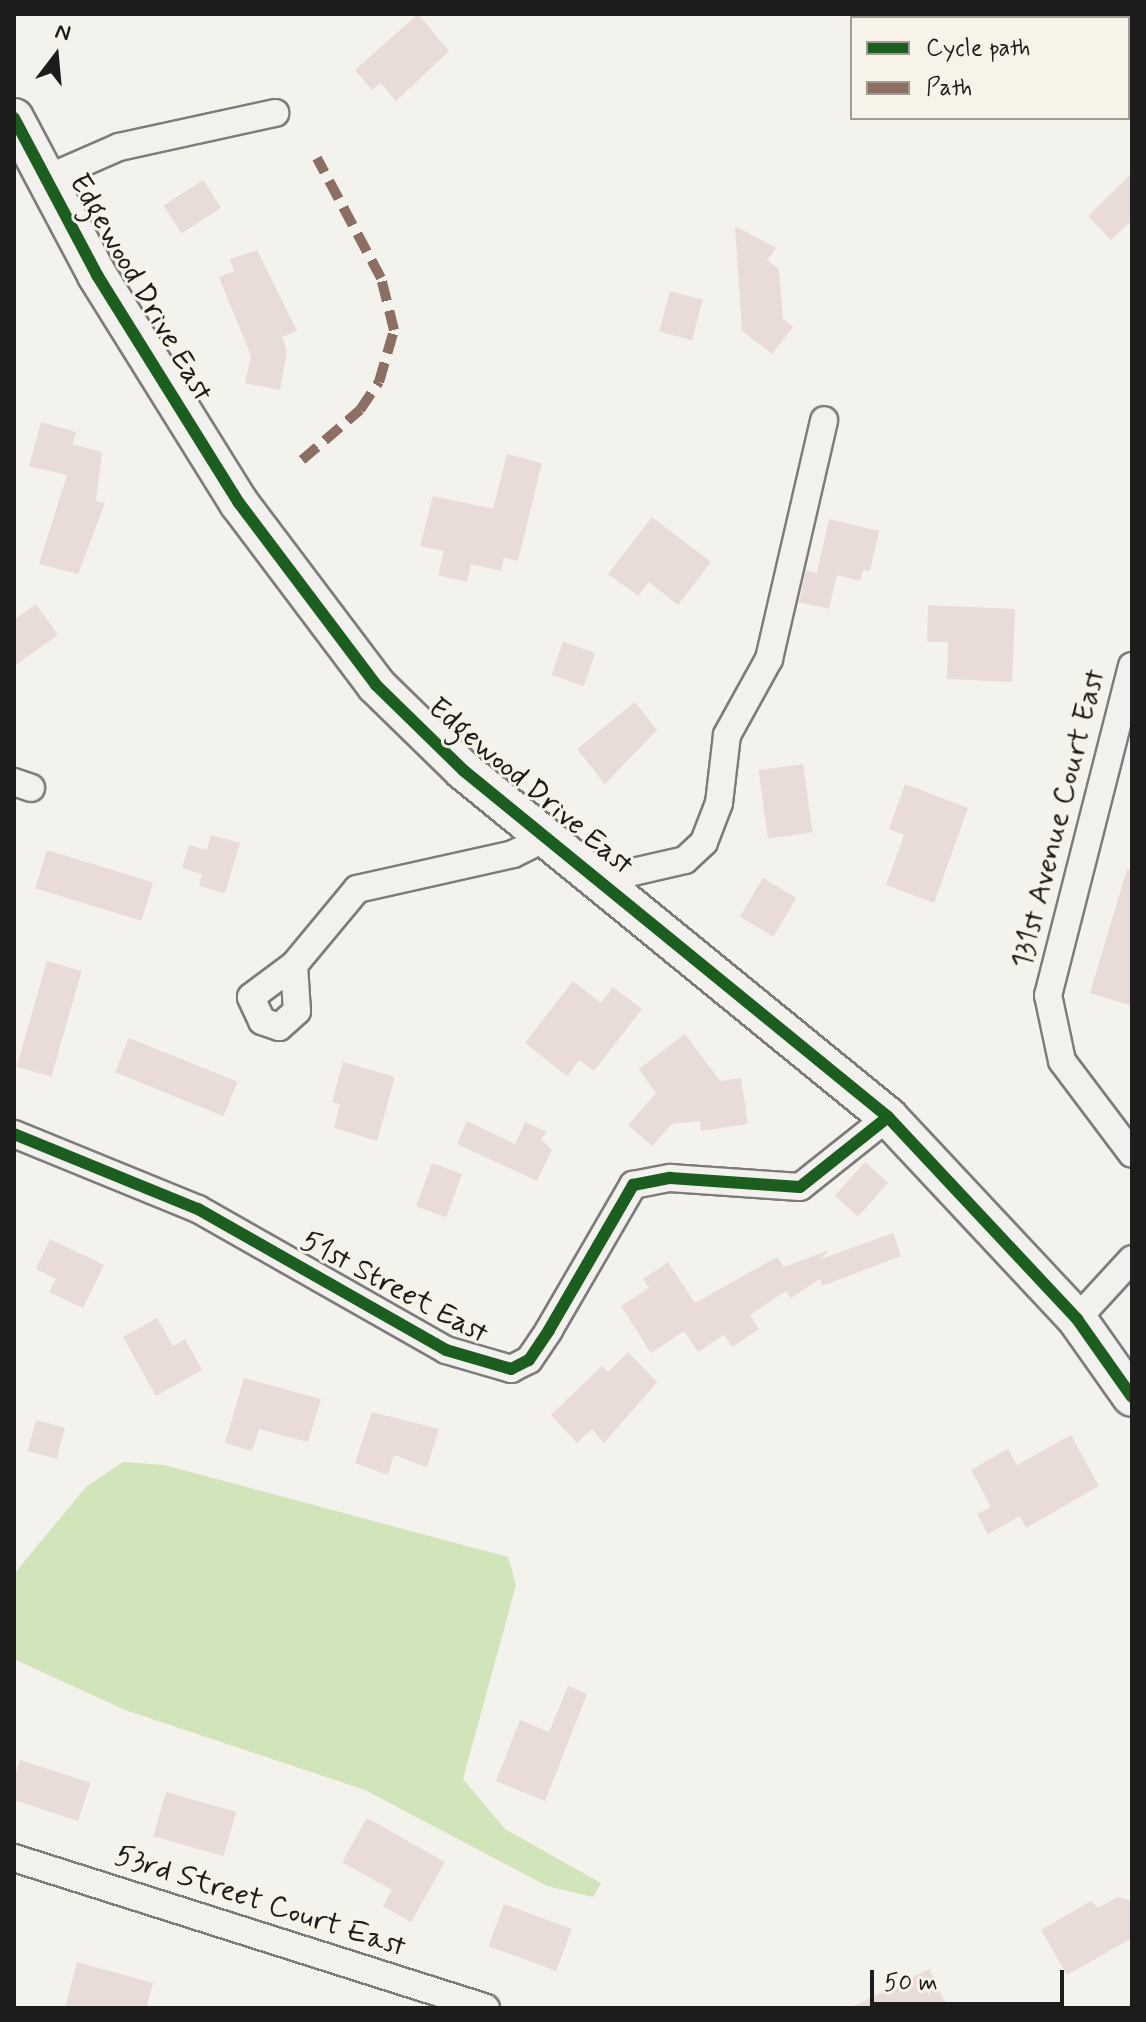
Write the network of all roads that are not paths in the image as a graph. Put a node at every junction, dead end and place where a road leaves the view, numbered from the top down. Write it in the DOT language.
graph roads {
  1 [pos="275,113"];
  2 [pos="14,118"];
  3 [pos="46,179"];
  4 [pos="824,420"];
  5 [pos="1132,666"];
  6 [pos="548,837"];
  7 [pos="598,880"];
  8 [pos="294,965"];
  9 [pos="888,1117"];
  10 [pos="14,1134"];
  11 [pos="1132,1154"];
  12 [pos="1132,1259"];
  13 [pos="1077,1319"];
  14 [pos="1132,1397"];
  15 [pos="14,1858"];
  16 [pos="486,2008"];
  1 -- 3 [label="street"];
  2 -- 3 [label="street, Edgewood Drive East"];
  3 -- 6 [label="street, Edgewood Drive East"];
  4 -- 7 [label="street"];
  5 -- 11 [label="street, 131st Avenue Court East"];
  6 -- 7 [label="street, Edgewood Drive East"];
  6 -- 8 [label="street"];
  7 -- 9 [label="street, Edgewood Drive East"];
  9 -- 10 [label="street, 51st Street East"];
  9 -- 13 [label="street, Edgewood Drive East"];
  12 -- 13 [label="street"];
  13 -- 14 [label="street, Edgewood Drive East"];
  15 -- 16 [label="street, 53rd Street Court East"];
}
